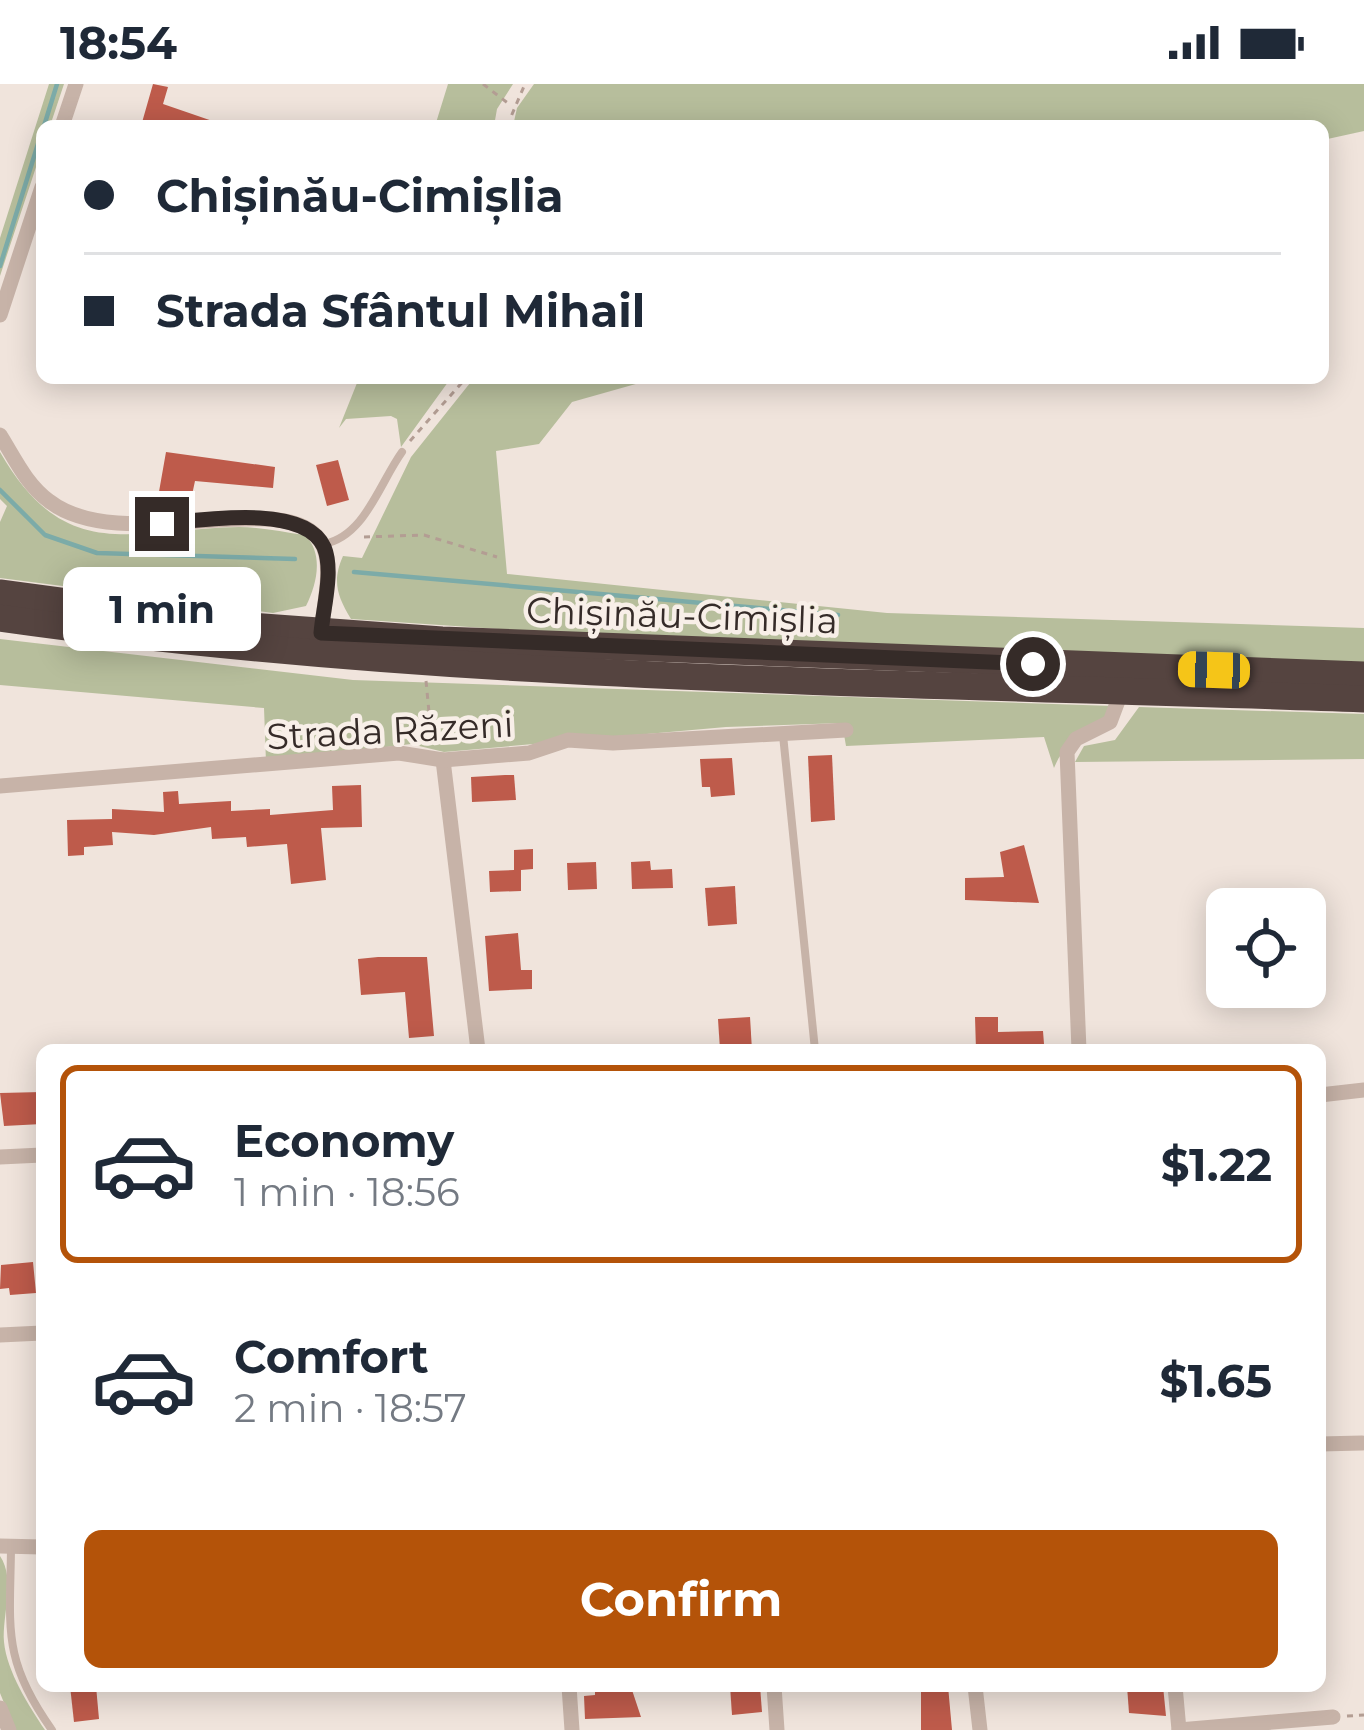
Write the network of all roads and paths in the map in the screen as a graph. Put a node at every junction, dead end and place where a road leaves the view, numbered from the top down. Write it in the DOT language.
graph roads {
  1 [pos="76,84"];
  2 [pos="483,84"];
  3 [pos="525,84"];
  4 [pos="511,105"];
  5 [pos="64,120"];
  6 [pos="507,120"];
  7 [pos="36,205"];
  8 [pos="0,315"];
  9 [pos="461,384"];
  10 [pos="0,435"];
  11 [pos="402,452"];
  12 [pos="344,540"];
  13 [pos="323,544"];
  14 [pos="496,557"];
  15 [pos="0,593"];
  16 [pos="0,618"];
  17 [pos="321,633"];
  18 [pos="425,664"];
  19 [pos="1364,675"];
  20 [pos="1122,690"];
  21 [pos="1364,700"];
  22 [pos="846,730"];
  23 [pos="782,731"];
  24 [pos="443,760"];
  25 [pos="0,787"];
  26 [pos="477,1044"];
  27 [pos="813,1044"];
  28 [pos="1079,1044"];
  29 [pos="1364,1090"];
  30 [pos="1326,1094"];
  31 [pos="36,1155"];
  32 [pos="0,1157"];
  33 [pos="36,1333"];
  34 [pos="0,1335"];
  35 [pos="1361,1443"];
  36 [pos="1326,1444"];
  37 [pos="6,1547"];
  38 [pos="569,1692"];
  39 [pos="774,1692"];
  40 [pos="976,1692"];
  41 [pos="1176,1692"];
  42 [pos="0,1708"];
  43 [pos="1333,1717"];
  44 [pos="9,1730"];
  45 [pos="52,1730"];
  46 [pos="572,1730"];
  47 [pos="777,1730"];
  48 [pos="980,1730"];
  49 [pos="1179,1730"];
  1 -- 5 [label="street"];
  2 -- 4 [label="path"];
  3 -- 4 [label="path"];
  4 -- 6 [label="path"];
  7 -- 8 [label="street"];
  9 -- 11 [label="path"];
  10 -- 13 [label="street"];
  11 -- 12 [label="lane"];
  12 -- 13 [label="lane"];
  12 -- 14 [label="path"];
  13 -- 17 [label="street"];
  15 -- 17 [label="highway, Chișinău-Cimișlia"];
  16 -- 18 [label="highway, Chișinău-Cimișlia"];
  17 -- 19 [label="highway, Chișinău-Cimișlia"];
  18 -- 20 [label="highway, Chișinău-Cimișlia"];
  18 -- 24 [label="path"];
  20 -- 21 [label="highway, Chișinău-Cimișlia"];
  20 -- 28 [label="street"];
  22 -- 23 [label="street, Strada Răzeni"];
  23 -- 24 [label="street, Strada Răzeni"];
  23 -- 27 [label="lane"];
  24 -- 25 [label="street, Strada Răzeni"];
  24 -- 26 [label="street"];
  29 -- 30 [label="street"];
  31 -- 32 [label="street"];
  33 -- 34 [label="street"];
  35 -- 36 [label="street"];
  37 -- 45 [label="lane"];
  38 -- 46 [label="street"];
  39 -- 47 [label="street"];
  40 -- 48 [label="street"];
  41 -- 49 [label="street"];
  42 -- 44 [label="street"];
  43 -- 49 [label="street"];
}
